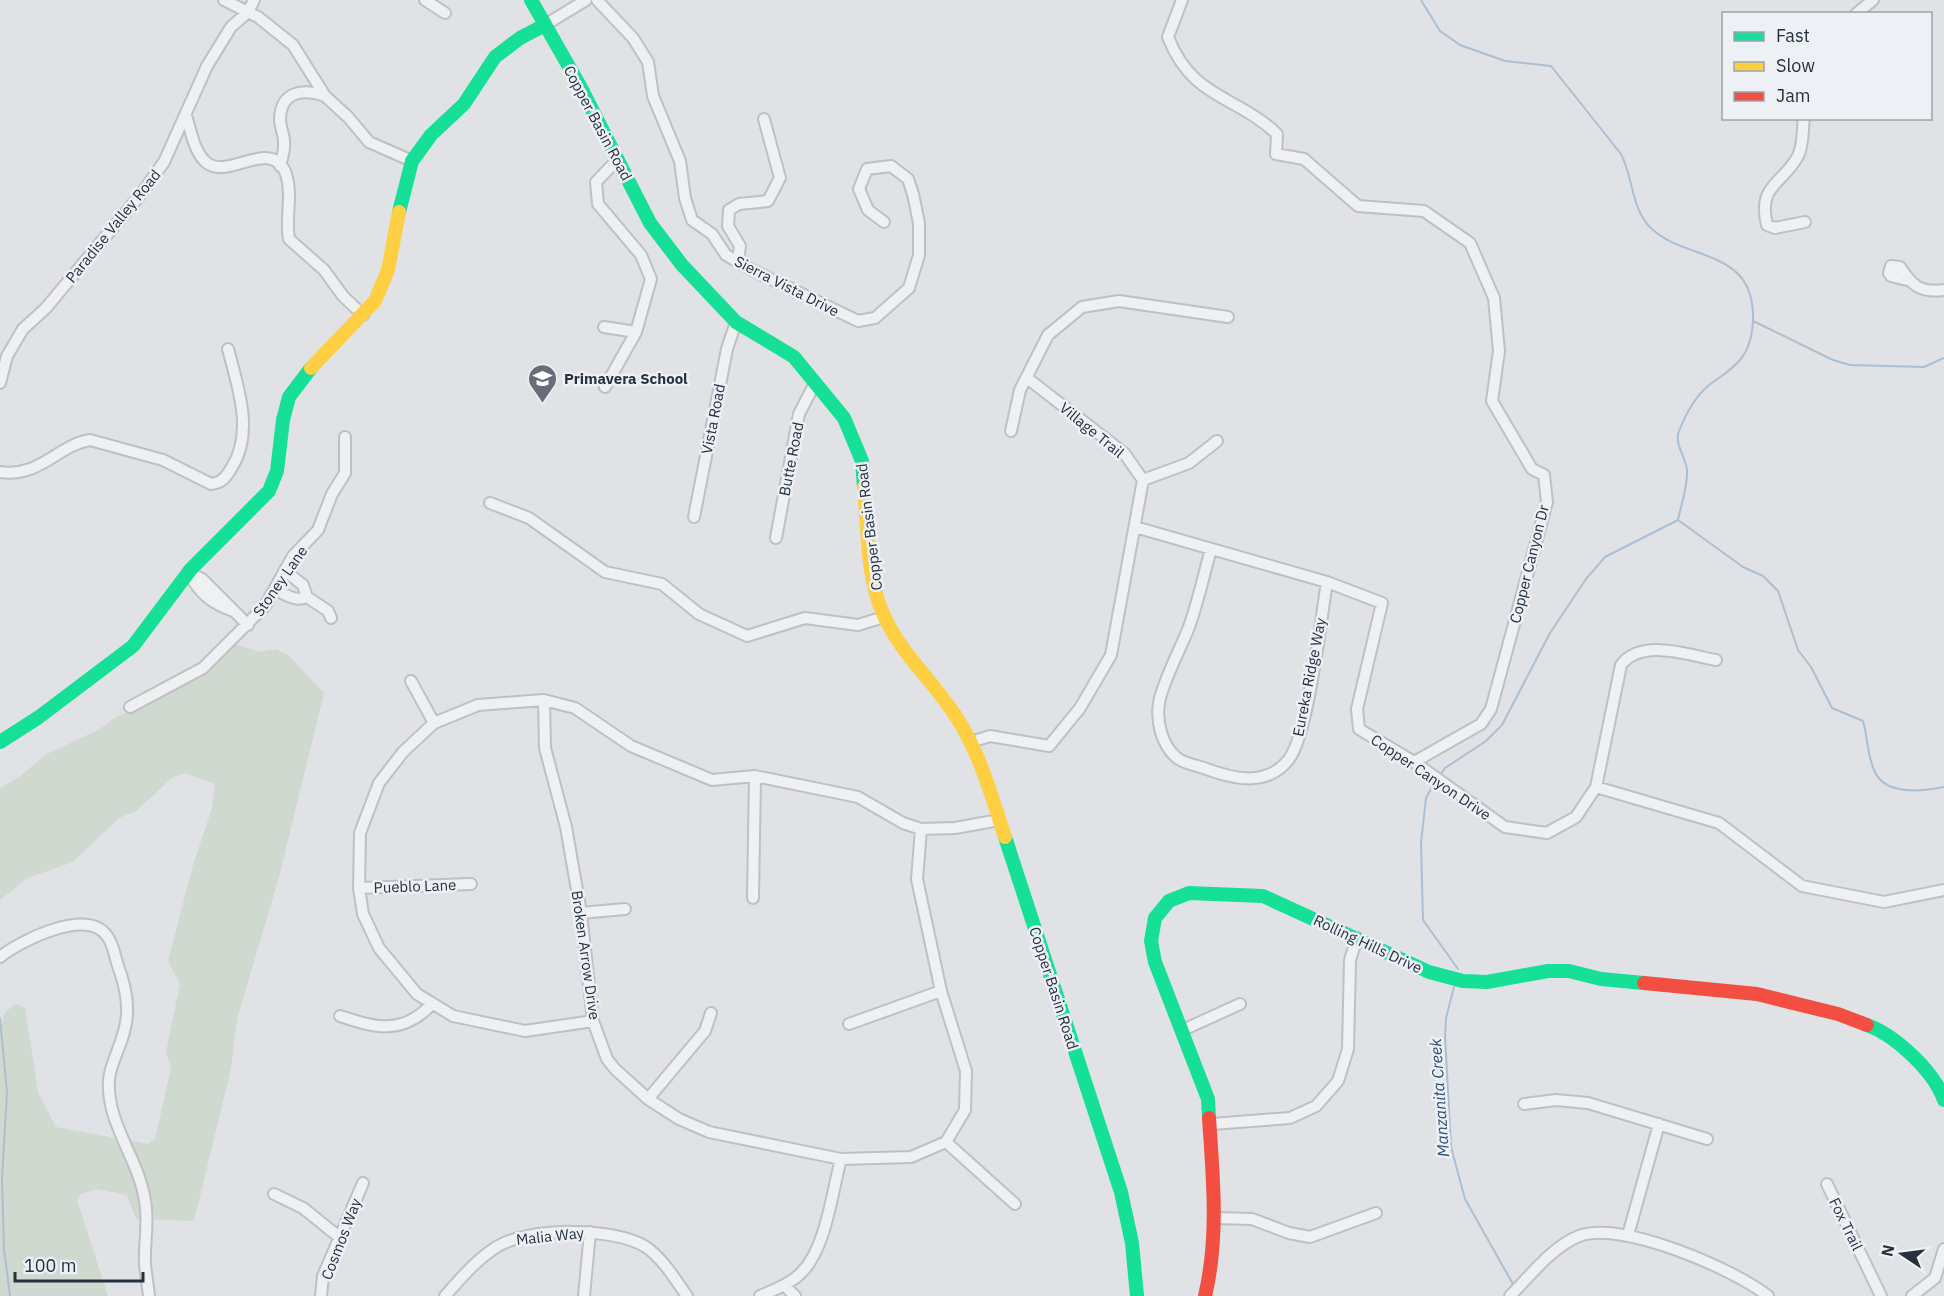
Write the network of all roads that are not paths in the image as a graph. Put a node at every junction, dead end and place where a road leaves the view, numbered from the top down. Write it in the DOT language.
graph roads {
  1 [pos="224,0"];
  2 [pos="254,0"];
  3 [pos="425,0"];
  4 [pos="531,0"];
  5 [pos="586,0"];
  6 [pos="597,0"];
  7 [pos="1182,0"];
  8 [pos="1873,0"];
  9 [pos="248,12"];
  10 [pos="1858,12"];
  11 [pos="445,14"];
  12 [pos="545,25"];
  13 [pos="325,96"];
  14 [pos="186,116"];
  15 [pos="764,119"];
  16 [pos="1804,120"];
  17 [pos="617,160"];
  18 [pos="412,161"];
  19 [pos="280,166"];
  20 [pos="884,222"];
  21 [pos="1805,222"];
  22 [pos="738,260"];
  23 [pos="1907,280"];
  24 [pos="1944,290"];
  25 [pos="363,315"];
  26 [pos="1228,317"];
  27 [pos="736,321"];
  28 [pos="604,327"];
  29 [pos="636,332"];
  30 [pos="228,349"];
  31 [pos="1027,378"];
  32 [pos="0,383"];
  33 [pos="814,383"];
  34 [pos="605,387"];
  35 [pos="1011,431"];
  36 [pos="345,437"];
  37 [pos="1217,441"];
  38 [pos="0,472"];
  39 [pos="1143,480"];
  40 [pos="490,503"];
  41 [pos="694,517"];
  42 [pos="1135,527"];
  43 [pos="776,538"];
  44 [pos="1211,549"];
  45 [pos="285,571"];
  46 [pos="188,572"];
  47 [pos="1327,582"];
  48 [pos="275,589"];
  49 [pos="307,597"];
  50 [pos="884,617"];
  51 [pos="331,618"];
  52 [pos="248,625"];
  53 [pos="1716,660"];
  54 [pos="411,681"];
  55 [pos="544,700"];
  56 [pos="130,707"];
  57 [pos="434,723"];
  58 [pos="0,742"];
  59 [pos="970,742"];
  60 [pos="1414,762"];
  61 [pos="755,776"];
  62 [pos="1596,787"];
  63 [pos="999,820"];
  64 [pos="921,829"];
  65 [pos="471,884"];
  66 [pos="359,888"];
  67 [pos="1944,890"];
  68 [pos="753,898"];
  69 [pos="626,909"];
  70 [pos="581,913"];
  71 [pos="1357,938"];
  72 [pos="0,957"];
  73 [pos="941,991"];
  74 [pos="1240,1004"];
  75 [pos="431,1005"];
  76 [pos="711,1012"];
  77 [pos="340,1016"];
  78 [pos="593,1021"];
  79 [pos="849,1024"];
  80 [pos="1183,1030"];
  81 [pos="1943,1093"];
  82 [pos="648,1099"];
  83 [pos="1524,1104"];
  84 [pos="1212,1124"];
  85 [pos="1659,1124"];
  86 [pos="1707,1138"];
  87 [pos="946,1142"];
  88 [pos="841,1159"];
  89 [pos="363,1184"];
  90 [pos="1827,1184"];
  91 [pos="274,1194"];
  92 [pos="1015,1204"];
  93 [pos="1376,1213"];
  94 [pos="1215,1218"];
  95 [pos="590,1232"];
  96 [pos="1628,1235"];
  97 [pos="339,1237"];
  98 [pos="1944,1250"];
  99 [pos="784,1285"];
  100 [pos="1511,1294"];
  101 [pos="149,1296"];
  102 [pos="321,1296"];
  103 [pos="445,1296"];
  104 [pos="584,1296"];
  105 [pos="687,1296"];
  106 [pos="760,1296"];
  107 [pos="795,1296"];
  108 [pos="1137,1296"];
  109 [pos="1204,1296"];
  110 [pos="1768,1296"];
  111 [pos="1881,1296"];
  112 [pos="1912,1296"];
  1 -- 9 [label="street"];
  2 -- 9 [label="street, Paradise Valley Road"];
  3 -- 11 [label="street"];
  4 -- 12 [label="street, Copper Basin Road"];
  5 -- 12 [label="street"];
  6 -- 22 [label="street, Sierra Vista Drive"];
  7 -- 60 [label="street, Copper Canyon Dr"];
  8 -- 10 [label="street"];
  9 -- 13 [label="street"];
  9 -- 14 [label="street, Paradise Valley Road"];
  12 -- 17 [label="street, Copper Basin Road"];
  12 -- 18 [label="street"];
  13 -- 18 [label="street"];
  13 -- 19 [label="street"];
  14 -- 19 [label="street"];
  14 -- 32 [label="street, Paradise Valley Road"];
  15 -- 22 [label="street"];
  16 -- 21 [label="street"];
  17 -- 27 [label="street, Copper Basin Road"];
  17 -- 29 [label="street"];
  18 -- 25 [label="street"];
  19 -- 25 [label="street"];
  20 -- 22 [label="street, Sierra Vista Drive"];
  23 -- 24 [label="street"];
  25 -- 46 [label="street"];
  26 -- 31 [label="street"];
  27 -- 33 [label="street, Copper Basin Road"];
  27 -- 41 [label="street, Vista Road"];
  28 -- 29 [label="street"];
  29 -- 34 [label="street"];
  30 -- 38 [label="street"];
  31 -- 35 [label="street"];
  31 -- 39 [label="street, Village Trail"];
  33 -- 43 [label="street, Butte Road"];
  33 -- 50 [label="street, Copper Basin Road"];
  36 -- 45 [label="street, Stoney Lane"];
  37 -- 39 [label="street"];
  39 -- 42 [label="street"];
  40 -- 50 [label="street"];
  42 -- 44 [label="street, Copper Canyon Drive"];
  42 -- 59 [label="street"];
  44 -- 47 [label="street, Copper Canyon Drive"];
  44 -- 47 [label="street, Eureka Ridge Way"];
  45 -- 48 [label="street, Stoney Lane"];
  45 -- 49 [label="street"];
  46 -- 52 [label="street"];
  46 -- 58 [label="street"];
  47 -- 60 [label="street, Copper Canyon Drive"];
  48 -- 49 [label="street"];
  48 -- 52 [label="street, Stoney Lane"];
  49 -- 51 [label="street"];
  50 -- 59 [label="street, Copper Basin Road"];
  52 -- 56 [label="street, Stoney Lane"];
  53 -- 62 [label="street"];
  54 -- 57 [label="street"];
  55 -- 57 [label="street"];
  55 -- 61 [label="street"];
  55 -- 70 [label="street, Broken Arrow Drive"];
  57 -- 66 [label="street"];
  59 -- 63 [label="street, Copper Basin Road"];
  60 -- 62 [label="street, Copper Canyon Drive"];
  61 -- 64 [label="street"];
  61 -- 68 [label="street"];
  62 -- 67 [label="street"];
  63 -- 64 [label="street"];
  63 -- 108 [label="street, Copper Basin Road"];
  64 -- 73 [label="street"];
  65 -- 66 [label="street, Pueblo Lane"];
  66 -- 75 [label="street"];
  69 -- 70 [label="street"];
  70 -- 78 [label="street, Broken Arrow Drive"];
  71 -- 80 [label="street, Rolling Hills Drive"];
  71 -- 81 [label="street, Rolling Hills Drive"];
  71 -- 84 [label="street"];
  72 -- 101 [label="street"];
  73 -- 79 [label="street"];
  73 -- 87 [label="street"];
  74 -- 80 [label="street"];
  75 -- 77 [label="street"];
  75 -- 78 [label="street"];
  76 -- 82 [label="street"];
  78 -- 82 [label="street, Broken Arrow Drive"];
  80 -- 84 [label="street, Rolling Hills Drive"];
  82 -- 88 [label="street, Broken Arrow Drive"];
  83 -- 85 [label="street"];
  84 -- 94 [label="street, Rolling Hills Drive"];
  85 -- 86 [label="street"];
  85 -- 96 [label="street"];
  87 -- 88 [label="street, Broken Arrow Drive"];
  87 -- 92 [label="street"];
  88 -- 99 [label="street"];
  89 -- 97 [label="street, Cosmos Way"];
  90 -- 111 [label="street, Fox Trail"];
  91 -- 97 [label="street"];
  93 -- 94 [label="street"];
  94 -- 109 [label="street, Rolling Hills Drive"];
  95 -- 103 [label="street, Malia Way"];
  95 -- 104 [label="street"];
  95 -- 105 [label="street, Malia Way"];
  96 -- 100 [label="street"];
  96 -- 110 [label="street"];
  97 -- 102 [label="street, Cosmos Way"];
  98 -- 112 [label="street"];
  99 -- 106 [label="street"];
  99 -- 107 [label="street"];
}
